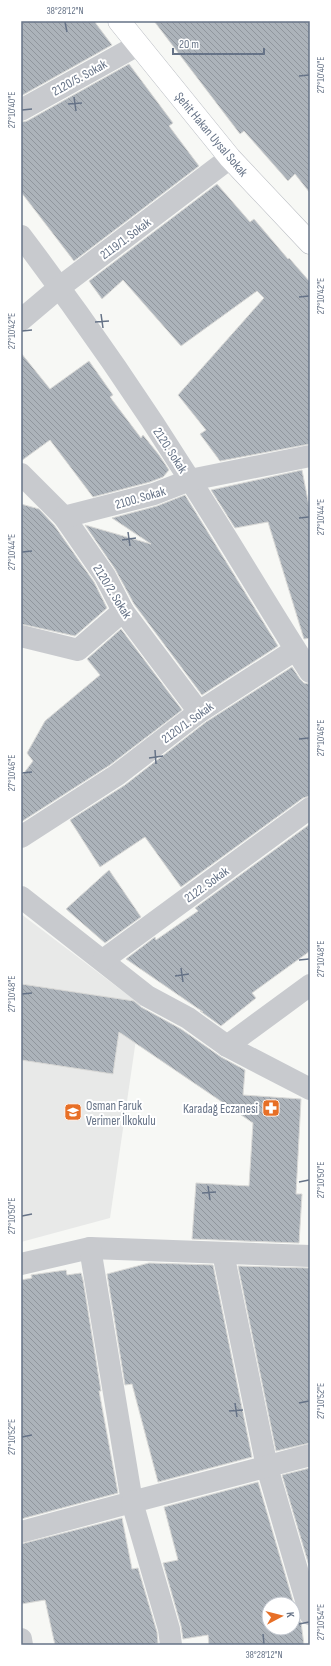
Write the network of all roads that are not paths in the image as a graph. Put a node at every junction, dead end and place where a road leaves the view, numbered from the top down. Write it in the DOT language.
graph roads {
  1 [pos="119,21"];
  2 [pos="138,45"];
  3 [pos="21,110"];
  4 [pos="230,158"];
  5 [pos="21,236"];
  6 [pos="310,244"];
  7 [pos="60,287"];
  8 [pos="21,320"];
  9 [pos="310,456"];
  10 [pos="21,474"];
  11 [pos="190,480"];
  12 [pos="64,517"];
  13 [pos="124,611"];
  14 [pos="21,636"];
  15 [pos="295,650"];
  16 [pos="310,672"];
  17 [pos="199,712"];
  18 [pos="310,808"];
  19 [pos="21,837"];
  20 [pos="21,897"];
  21 [pos="103,960"];
  22 [pos="310,985"];
  23 [pos="227,1046"];
  24 [pos="310,1090"];
  25 [pos="90,1248"];
  26 [pos="223,1253"];
  27 [pos="310,1256"];
  28 [pos="21,1264"];
  29 [pos="310,1455"];
  30 [pos="267,1467"];
  31 [pos="132,1502"];
  32 [pos="21,1532"];
  33 [pos="310,1614"];
  34 [pos="21,1639"];
  35 [pos="22,1645"];
  36 [pos="171,1645"];
  1 -- 2 [label="main road, Şehit Hakan Uysal Sokak"];
  2 -- 3 [label="street, 2120/5. Sokak"];
  2 -- 4 [label="main road, Şehit Hakan Uysal Sokak"];
  4 -- 6 [label="main road, Şehit Hakan Uysal Sokak"];
  4 -- 7 [label="street, 2119/1. Sokak"];
  5 -- 7 [label="street, 2120. Sokak"];
  7 -- 8 [label="street, 2119/1. Sokak"];
  7 -- 11 [label="street, 2120. Sokak"];
  9 -- 11 [label="street, 2100. Sokak"];
  10 -- 12 [label="street, 2120/2. Sokak"];
  11 -- 12 [label="street, 2100. Sokak"];
  11 -- 15 [label="street, 2120. Sokak"];
  12 -- 13 [label="street, 2120/2. Sokak"];
  13 -- 14 [label="street"];
  13 -- 17 [label="street, 2120/2. Sokak"];
  15 -- 16 [label="street, 2120. Sokak"];
  15 -- 17 [label="street, 2120/1. Sokak"];
  17 -- 19 [label="street, 2120/1. Sokak"];
  18 -- 21 [label="street, 2122. Sokak"];
  20 -- 21 [label="street"];
  21 -- 23 [label="street"];
  22 -- 23 [label="street"];
  23 -- 24 [label="street"];
  25 -- 26 [label="street"];
  25 -- 28 [label="street"];
  25 -- 31 [label="street"];
  26 -- 27 [label="street"];
  26 -- 30 [label="street"];
  29 -- 30 [label="street"];
  30 -- 31 [label="street"];
  30 -- 33 [label="street"];
  31 -- 32 [label="street"];
  31 -- 36 [label="street"];
  34 -- 35 [label="street"];
}
